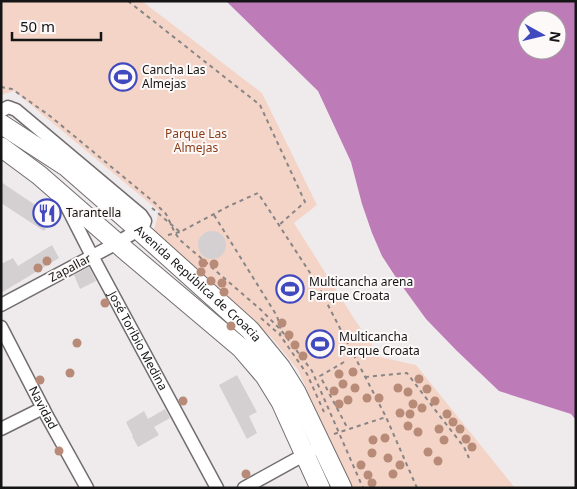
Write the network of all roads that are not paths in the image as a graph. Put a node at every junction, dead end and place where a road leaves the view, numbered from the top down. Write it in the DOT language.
graph roads {
  1 [pos="1,110"];
  2 [pos="1,124"];
  3 [pos="1,147"];
  4 [pos="60,192"];
  5 [pos="138,230"];
  6 [pos="117,243"];
  7 [pos="92,256"];
  8 [pos="1,305"];
  9 [pos="1,327"];
  10 [pos="43,408"];
  11 [pos="1,429"];
  12 [pos="322,445"];
  13 [pos="306,454"];
  14 [pos="84,487"];
  15 [pos="217,488"];
  16 [pos="244,488"];
  17 [pos="320,488"];
  18 [pos="342,488"];
  1 -- 5 [label="street"];
  2 -- 5 [label="highway, Avenida República de Croacia"];
  3 -- 4 [label="highway, Avenida República de Croacia"];
  4 -- 6 [label="highway, Avenida República de Croacia"];
  4 -- 7 [label="street, José Toribio Medina"];
  5 -- 6 [label="street, Zapallar"];
  5 -- 12 [label="highway, Avenida República de Croacia"];
  6 -- 7 [label="street, Zapallar"];
  6 -- 13 [label="highway, Avenida República de Croacia"];
  7 -- 8 [label="street, Zapallar"];
  7 -- 15 [label="street, José Toribio Medina"];
  9 -- 10 [label="street, Navidad"];
  10 -- 11 [label="street"];
  10 -- 14 [label="street, Navidad"];
  12 -- 13 [label="street"];
  12 -- 18 [label="highway, Avenida República de Croacia"];
  13 -- 16 [label="street"];
  13 -- 17 [label="highway, Avenida República de Croacia"];
}
